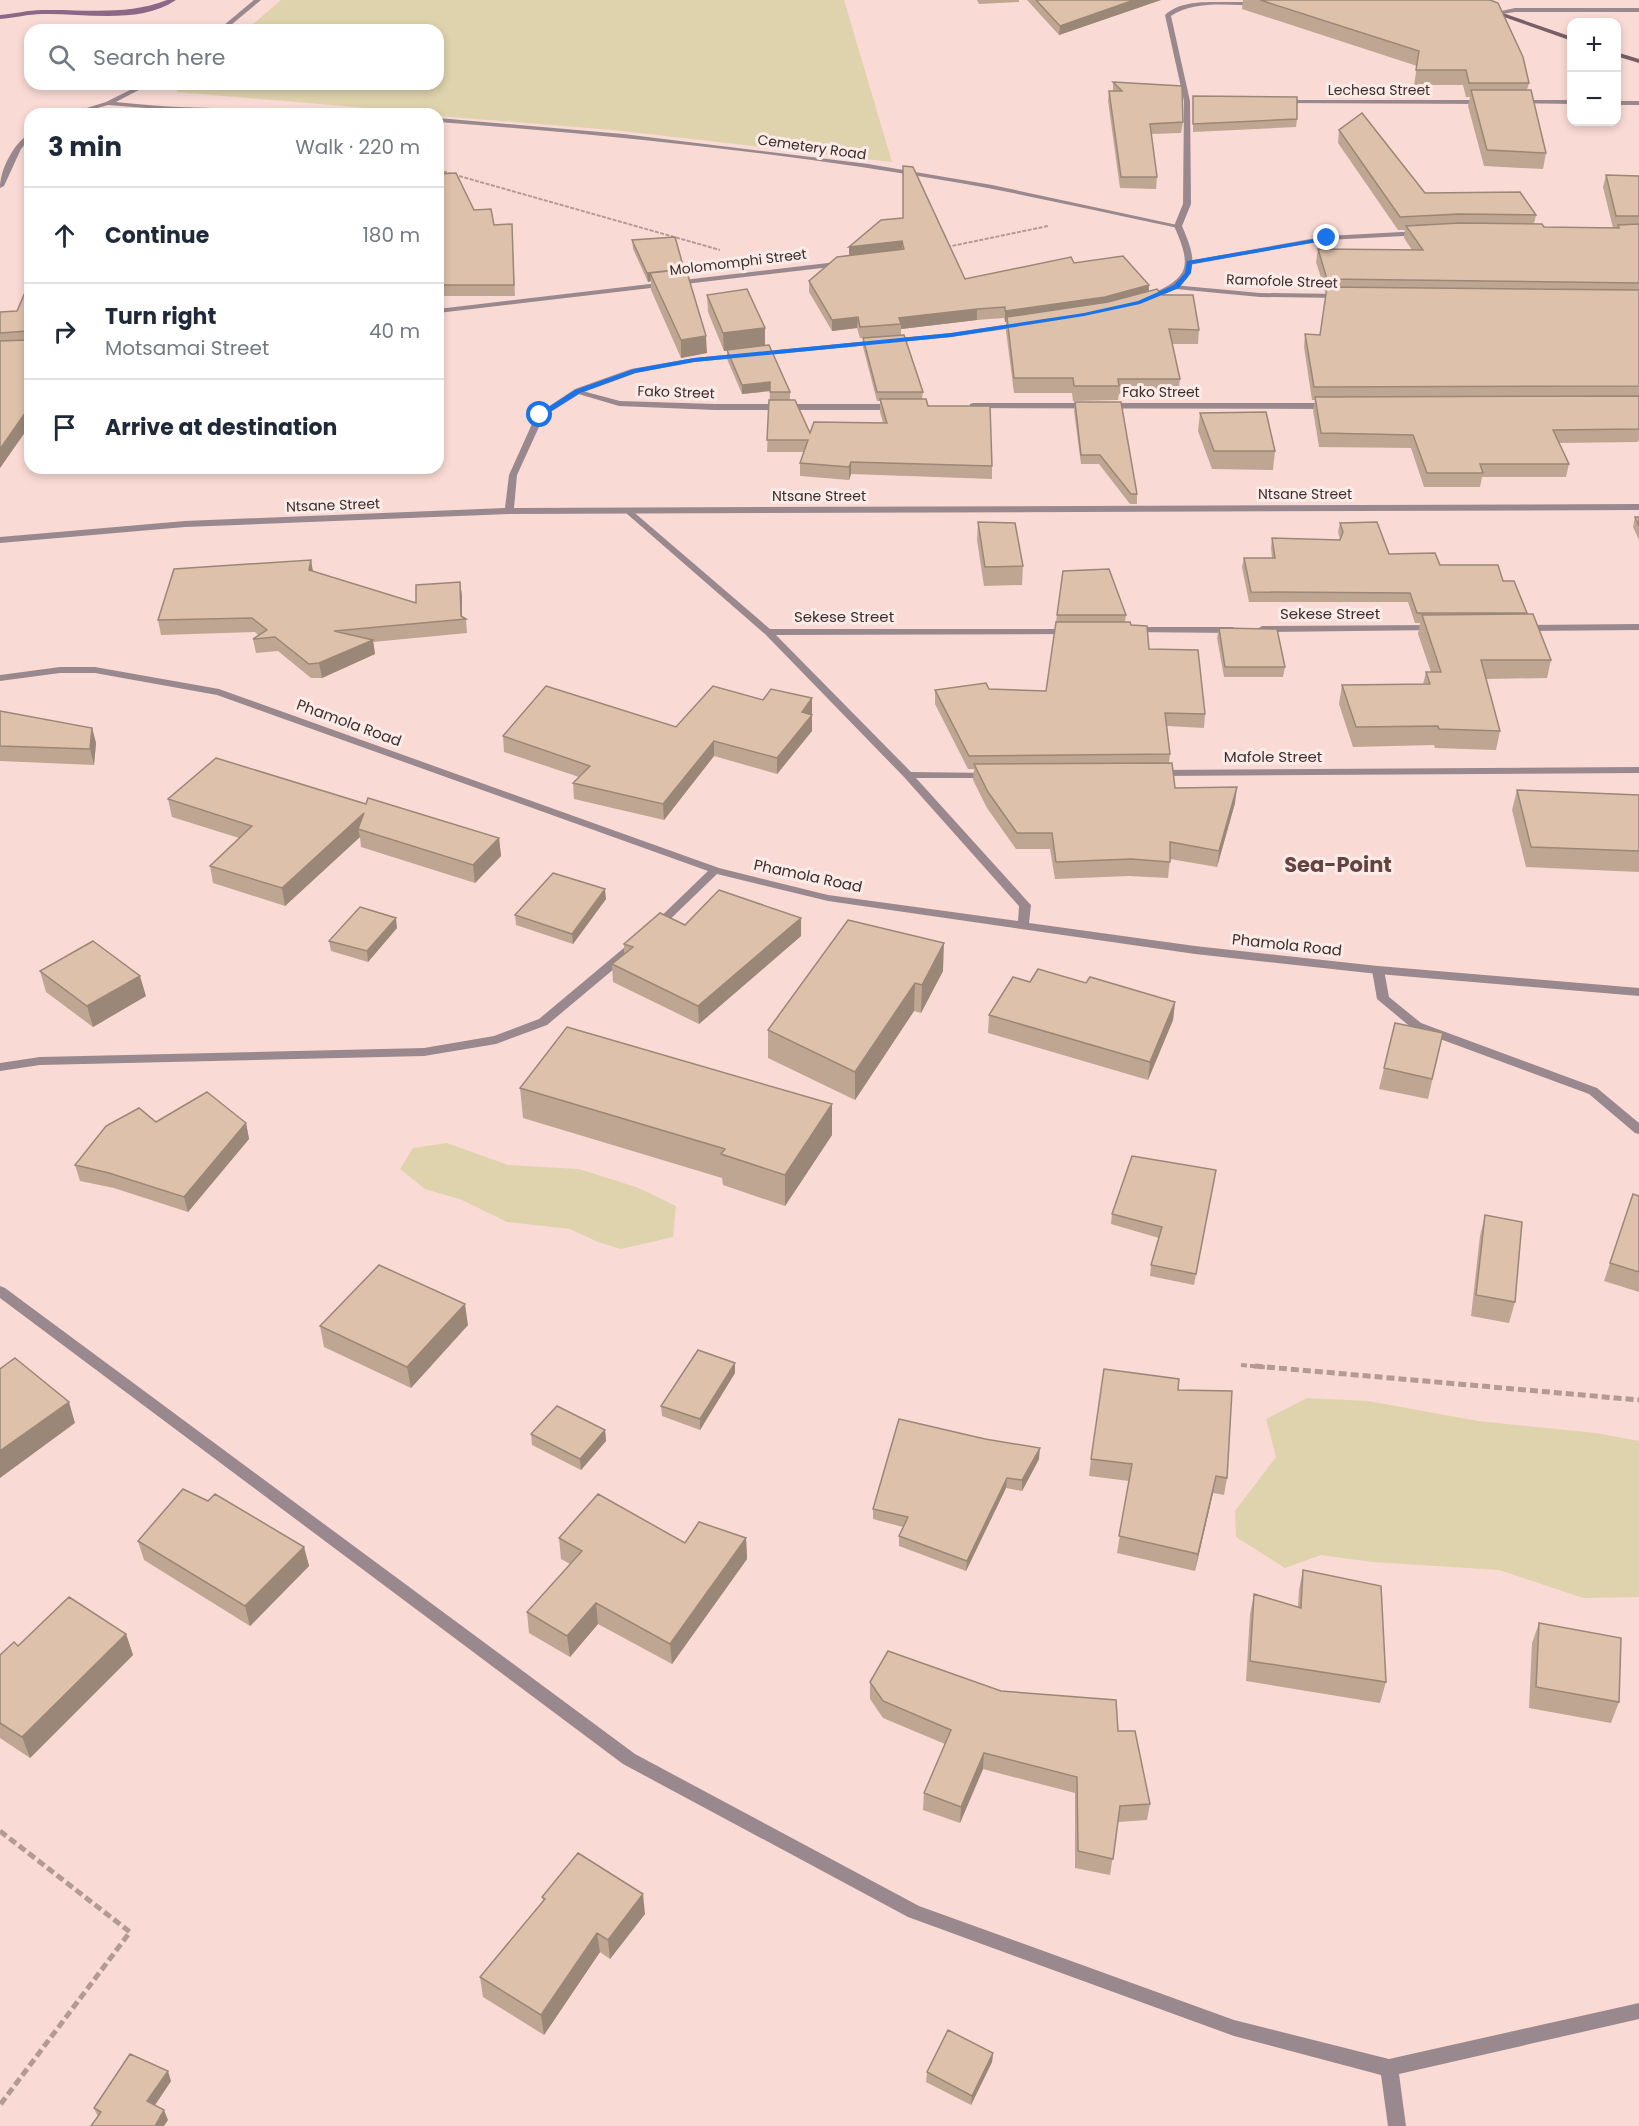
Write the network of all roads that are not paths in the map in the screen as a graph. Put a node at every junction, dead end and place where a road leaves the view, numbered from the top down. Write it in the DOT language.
graph roads {
  1 [pos="258,0"];
  2 [pos="1459,0"];
  3 [pos="1269,5"];
  4 [pos="1639,10"];
  5 [pos="1495,13"];
  6 [pos="228,24"];
  7 [pos="1567,37"];
  8 [pos="1621,55"];
  9 [pos="1639,61"];
  10 [pos="135,90"];
  11 [pos="1187,101"];
  12 [pos="1198,101"];
  13 [pos="1267,101"];
  14 [pos="1488,102"];
  15 [pos="1512,102"];
  16 [pos="1567,102"];
  17 [pos="108,103"];
  18 [pos="1621,103"];
  19 [pos="1639,103"];
  20 [pos="91,108"];
  21 [pos="145,108"];
  22 [pos="444,120"];
  23 [pos="24,142"];
  24 [pos="0,186"];
  25 [pos="1178,226"];
  26 [pos="1433,233"];
  27 [pos="852,262"];
  28 [pos="1189,263"];
  29 [pos="1176,287"];
  30 [pos="1355,296"];
  31 [pos="1140,303"];
  32 [pos="444,310"];
  33 [pos="1028,323"];
  34 [pos="578,391"];
  35 [pos="1338,405"];
  36 [pos="967,406"];
  37 [pos="907,407"];
  38 [pos="1639,507"];
  39 [pos="508,511"];
  40 [pos="628,511"];
  41 [pos="0,540"];
  42 [pos="1639,627"];
  43 [pos="1448,628"];
  44 [pos="1508,628"];
  45 [pos="1078,630"];
  46 [pos="1126,630"];
  47 [pos="768,632"];
  48 [pos="0,678"];
  49 [pos="1639,770"];
  50 [pos="1148,773"];
  51 [pos="1004,774"];
  52 [pos="908,775"];
  53 [pos="715,870"];
  54 [pos="1023,925"];
  55 [pos="1378,970"];
  56 [pos="1639,993"];
  57 [pos="0,1067"];
  58 [pos="1639,1130"];
  59 [pos="0,1291"];
  60 [pos="1639,2011"];
  61 [pos="1389,2068"];
  62 [pos="1397,2126"];
  1 -- 6 [label="street"];
  2 -- 5 [label="main road"];
  3 -- 11 [label="street"];
  4 -- 5 [label="street"];
  5 -- 7 [label="main road"];
  8 -- 9 [label="main road"];
  10 -- 17 [label="street"];
  11 -- 12 [label="street"];
  11 -- 25 [label="street"];
  13 -- 14 [label="street, Lechesa Street"];
  15 -- 16 [label="street"];
  17 -- 20 [label="street"];
  17 -- 21 [label="street"];
  18 -- 19 [label="street"];
  22 -- 25 [label="street, Cemetery Road"];
  23 -- 24 [label="street"];
  25 -- 28 [label="street"];
  26 -- 28 [label="street"];
  27 -- 32 [label="street, Molomomphi Street"];
  28 -- 29 [label="street"];
  29 -- 30 [label="street, Ramofole Street"];
  29 -- 31 [label="street"];
  33 -- 34 [label="street"];
  34 -- 37 [label="street, Fako Street"];
  34 -- 39 [label="street"];
  35 -- 36 [label="street, Fako Street"];
  38 -- 40 [label="street, Ntsane Street"];
  39 -- 40 [label="street, Ntsane Street"];
  39 -- 41 [label="street, Ntsane Street"];
  40 -- 47 [label="street"];
  42 -- 44 [label="street"];
  43 -- 46 [label="street, Sekese Street"];
  45 -- 47 [label="street, Sekese Street"];
  47 -- 52 [label="street"];
  48 -- 53 [label="street, Phamola Road"];
  49 -- 50 [label="street, Mafole Street"];
  51 -- 52 [label="street"];
  52 -- 54 [label="street"];
  53 -- 54 [label="street, Phamola Road"];
  53 -- 57 [label="street"];
  54 -- 55 [label="street, Phamola Road"];
  55 -- 56 [label="street, Phamola Road"];
  55 -- 58 [label="street"];
  59 -- 61 [label="street"];
  60 -- 61 [label="street"];
  61 -- 62 [label="street"];
}
